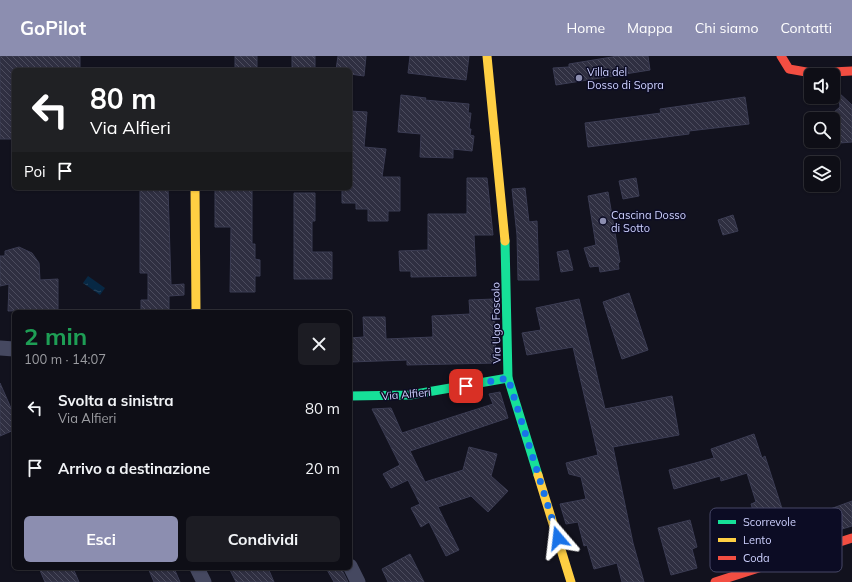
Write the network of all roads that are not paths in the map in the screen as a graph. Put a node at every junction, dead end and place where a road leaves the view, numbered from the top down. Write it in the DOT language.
graph roads {
  1 [pos="487,56"];
  2 [pos="781,56"];
  3 [pos="852,71"];
  4 [pos="195,190"];
  5 [pos="196,310"];
  6 [pos="0,348"];
  7 [pos="12,349"];
  8 [pos="508,378"];
  9 [pos="352,396"];
  10 [pos="852,538"];
  11 [pos="842,542"];
  12 [pos="198,570"];
  13 [pos="352,570"];
  14 [pos="762,572"];
  15 [pos="746,578"];
  16 [pos="204,582"];
  17 [pos="358,582"];
  18 [pos="571,582"];
  19 [pos="715,582"];
  1 -- 8 [label="street, Via Ugo Foscolo"];
  2 -- 3 [label="street"];
  4 -- 5 [label="street"];
  6 -- 7 [label="street"];
  8 -- 9 [label="street, Via Alfieri"];
  8 -- 18 [label="street, Via Ugo Foscolo"];
  10 -- 11 [label="street"];
  12 -- 16 [label="street"];
  13 -- 17 [label="street"];
  14 -- 15 [label="street"];
  15 -- 19 [label="street"];
}
